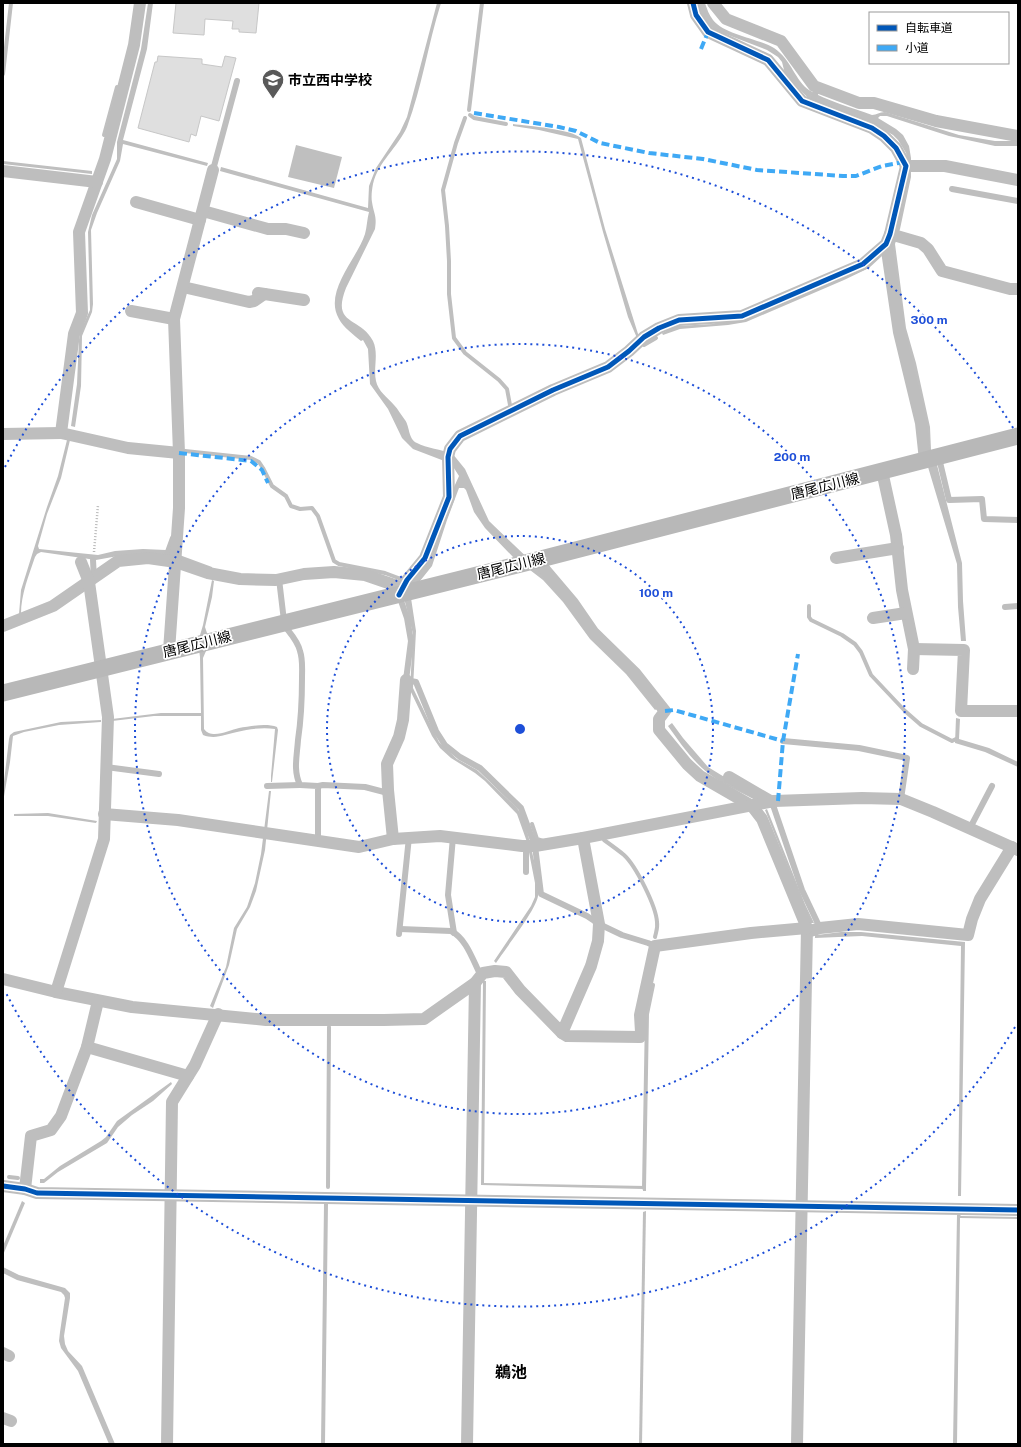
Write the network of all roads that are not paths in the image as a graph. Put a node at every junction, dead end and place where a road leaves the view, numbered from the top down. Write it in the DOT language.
graph roads {
  1 [pos="140,3"];
  2 [pos="693,3"];
  3 [pos="712,3"];
  4 [pos="237,80"];
  5 [pos="818,87"];
  6 [pos="812,104"];
  7 [pos="1018,136"];
  8 [pos="906,166"];
  9 [pos="213,170"];
  10 [pos="3,171"];
  11 [pos="1018,180"];
  12 [pos="97,182"];
  13 [pos="952,189"];
  14 [pos="1018,201"];
  15 [pos="136,202"];
  16 [pos="201,216"];
  17 [pos="304,233"];
  18 [pos="888,239"];
  19 [pos="183,287"];
  20 [pos="1018,289"];
  21 [pos="304,300"];
  22 [pos="131,311"];
  23 [pos="174,319"];
  24 [pos="61,433"];
  25 [pos="3,434"];
  26 [pos="1018,436"];
  27 [pos="180,453"];
  28 [pos="931,458"];
  29 [pos="882,471"];
  30 [pos="1018,520"];
  31 [pos="898,548"];
  32 [pos="172,556"];
  33 [pos="836,558"];
  34 [pos="93,560"];
  35 [pos="80,562"];
  36 [pos="530,562"];
  37 [pos="280,579"];
  38 [pos="91,580"];
  39 [pos="405,592"];
  40 [pos="1018,606"];
  41 [pos="1005,607"];
  42 [pos="906,613"];
  43 [pos="873,618"];
  44 [pos="283,623"];
  45 [pos="3,626"];
  46 [pos="914,649"];
  47 [pos="169,651"];
  48 [pos="102,669"];
  49 [pos="913,669"];
  50 [pos="406,680"];
  51 [pos="3,692"];
  52 [pos="1018,711"];
  53 [pos="783,741"];
  54 [pos="106,767"];
  55 [pos="159,774"];
  56 [pos="729,777"];
  57 [pos="300,785"];
  58 [pos="267,786"];
  59 [pos="318,786"];
  60 [pos="992,786"];
  61 [pos="388,793"];
  62 [pos="900,799"];
  63 [pos="772,802"];
  64 [pos="752,806"];
  65 [pos="104,814"];
  66 [pos="970,828"];
  67 [pos="409,837"];
  68 [pos="453,837"];
  69 [pos="583,838"];
  70 [pos="392,839"];
  71 [pos="318,841"];
  72 [pos="530,846"];
  73 [pos="1015,849"];
  74 [pos="526,872"];
  75 [pos="599,924"];
  76 [pos="820,928"];
  77 [pos="807,930"];
  78 [pos="454,933"];
  79 [pos="654,946"];
  80 [pos="3,979"];
  81 [pos="478,979"];
  82 [pos="56,992"];
  83 [pos="98,1001"];
  84 [pos="218,1014"];
  85 [pos="562,1033"];
  86 [pos="87,1046"];
  87 [pos="188,1076"];
  88 [pos="3,1186"];
  89 [pos="25,1189"];
  90 [pos="170,1195"];
  91 [pos="472,1200"];
  92 [pos="803,1206"];
  93 [pos="1018,1210"];
  94 [pos="167,1444"];
  95 [pos="468,1444"];
  96 [pos="797,1444"];
  1 -- 12 [label="street"];
  2 -- 6 [label="street"];
  3 -- 5 [label="street"];
  4 -- 9 [label="lane"];
  5 -- 6 [label="lane"];
  5 -- 7 [label="street"];
  6 -- 8 [label="street"];
  8 -- 11 [label="street"];
  8 -- 18 [label="street"];
  9 -- 16 [label="street"];
  10 -- 12 [label="street"];
  12 -- 24 [label="street"];
  13 -- 14 [label="lane"];
  15 -- 16 [label="street"];
  16 -- 17 [label="street"];
  16 -- 19 [label="street"];
  18 -- 20 [label="street"];
  18 -- 28 [label="street"];
  18 -- 39 [label="street"];
  19 -- 21 [label="street"];
  19 -- 23 [label="street"];
  22 -- 23 [label="street"];
  23 -- 27 [label="street"];
  24 -- 25 [label="street"];
  24 -- 27 [label="street"];
  26 -- 28 [label="main road, 唐尾広川線"];
  27 -- 32 [label="street"];
  28 -- 29 [label="main road, 唐尾広川線"];
  28 -- 30 [label="lane"];
  29 -- 31 [label="street"];
  29 -- 36 [label="main road, 唐尾広川線"];
  31 -- 33 [label="street"];
  31 -- 42 [label="street"];
  32 -- 37 [label="street"];
  32 -- 38 [label="street"];
  32 -- 47 [label="street"];
  34 -- 38 [label="lane"];
  35 -- 38 [label="street"];
  36 -- 39 [label="main road, 唐尾広川線"];
  36 -- 64 [label="street"];
  37 -- 39 [label="street"];
  37 -- 44 [label="lane"];
  38 -- 45 [label="street"];
  38 -- 48 [label="street"];
  39 -- 44 [label="main road, 唐尾広川線"];
  39 -- 50 [label="lane"];
  40 -- 41 [label="lane"];
  42 -- 43 [label="street"];
  42 -- 46 [label="street"];
  44 -- 47 [label="main road, 唐尾広川線"];
  44 -- 57 [label="lane"];
  46 -- 49 [label="street"];
  46 -- 52 [label="street"];
  47 -- 48 [label="main road, 唐尾広川線"];
  48 -- 51 [label="main road, 唐尾広川線"];
  48 -- 54 [label="street"];
  50 -- 61 [label="street"];
  50 -- 72 [label="lane"];
  53 -- 62 [label="lane"];
  54 -- 55 [label="lane"];
  54 -- 65 [label="street"];
  56 -- 63 [label="street"];
  57 -- 58 [label="lane"];
  57 -- 59 [label="lane"];
  59 -- 61 [label="lane"];
  59 -- 71 [label="lane"];
  60 -- 66 [label="lane"];
  61 -- 70 [label="street"];
  62 -- 63 [label="street"];
  62 -- 66 [label="street"];
  63 -- 64 [label="street"];
  63 -- 76 [label="lane"];
  64 -- 69 [label="street"];
  64 -- 77 [label="street"];
  65 -- 71 [label="street"];
  65 -- 82 [label="street"];
  66 -- 73 [label="street"];
  67 -- 68 [label="street"];
  67 -- 70 [label="street"];
  67 -- 78 [label="lane"];
  68 -- 72 [label="street"];
  68 -- 78 [label="lane"];
  69 -- 72 [label="street"];
  69 -- 75 [label="street"];
  70 -- 71 [label="street"];
  72 -- 74 [label="lane"];
  72 -- 75 [label="lane"];
  73 -- 76 [label="street"];
  75 -- 79 [label="lane"];
  75 -- 85 [label="street"];
  76 -- 77 [label="street"];
  77 -- 79 [label="street"];
  77 -- 92 [label="street"];
  78 -- 81 [label="lane"];
  79 -- 85 [label="street"];
  80 -- 82 [label="street"];
  81 -- 84 [label="street"];
  81 -- 85 [label="street"];
  81 -- 91 [label="street"];
  82 -- 83 [label="street"];
  83 -- 84 [label="street"];
  83 -- 86 [label="street"];
  84 -- 87 [label="street"];
  86 -- 87 [label="street"];
  86 -- 89 [label="street"];
  87 -- 90 [label="street"];
  88 -- 89 [label="street"];
  89 -- 90 [label="street"];
  90 -- 91 [label="street"];
  90 -- 94 [label="street"];
  91 -- 92 [label="street"];
  91 -- 95 [label="street"];
  92 -- 93 [label="street"];
  92 -- 96 [label="street"];
}
